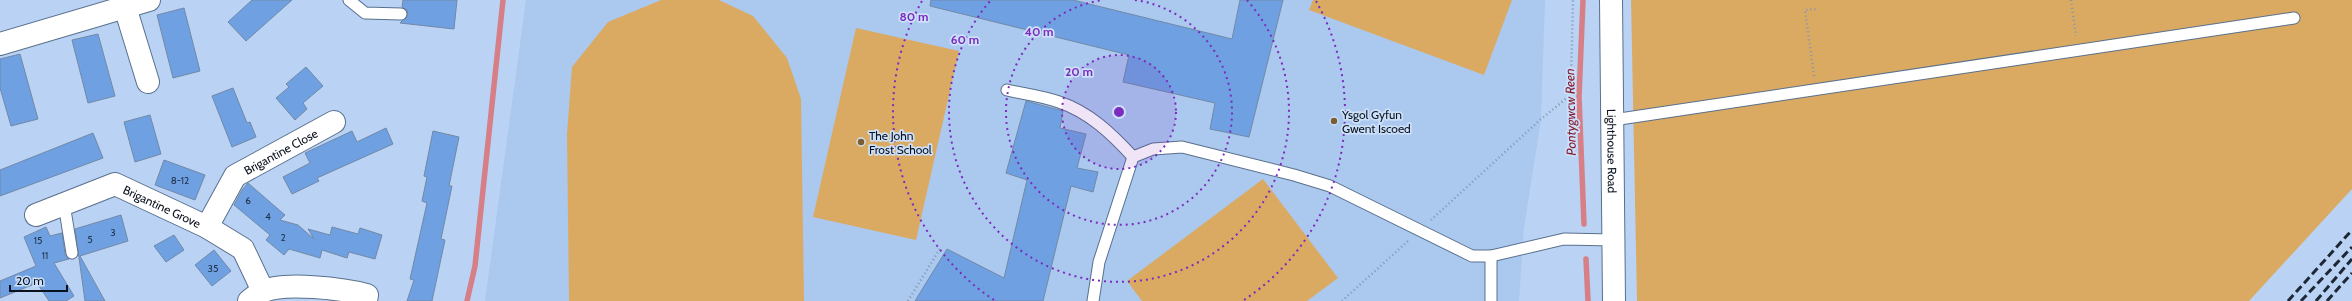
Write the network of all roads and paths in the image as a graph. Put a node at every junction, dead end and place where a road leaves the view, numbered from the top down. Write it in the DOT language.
graph roads {
  1 [pos="149,0"];
  2 [pos="349,0"];
  3 [pos="1573,0"];
  4 [pos="1611,0"];
  5 [pos="2071,0"];
  6 [pos="125,7"];
  7 [pos="1818,9"];
  8 [pos="401,14"];
  9 [pos="2294,18"];
  10 [pos="0,44"];
  11 [pos="2078,51"];
  12 [pos="148,82"];
  13 [pos="1007,90"];
  14 [pos="1816,90"];
  15 [pos="1612,120"];
  16 [pos="334,122"];
  17 [pos="1133,157"];
  18 [pos="64,204"];
  19 [pos="36,215"];
  20 [pos="208,227"];
  21 [pos="1420,230"];
  22 [pos="1613,240"];
  23 [pos="941,247"];
  24 [pos="72,253"];
  25 [pos="1491,256"];
  26 [pos="256,296"];
  27 [pos="366,301"];
  28 [pos="908,301"];
  29 [pos="1093,301"];
  30 [pos="1342,301"];
  31 [pos="1491,301"];
  32 [pos="1614,301"];
  1 -- 6 [label="street"];
  2 -- 8 [label="lane"];
  3 -- 21 [label="path"];
  4 -- 15 [label="street, Lighthouse Road"];
  5 -- 11 [label="path"];
  6 -- 10 [label="street"];
  6 -- 12 [label="street"];
  7 -- 14 [label="path"];
  9 -- 11 [label="lane"];
  11 -- 14 [label="lane"];
  13 -- 17 [label="lane"];
  14 -- 15 [label="lane"];
  15 -- 22 [label="street, Lighthouse Road"];
  16 -- 20 [label="street, Brigantine Close"];
  17 -- 21 [label="lane"];
  17 -- 29 [label="lane"];
  18 -- 19 [label="street, Brigantine Grove"];
  18 -- 20 [label="street, Brigantine Grove"];
  18 -- 24 [label="lane"];
  20 -- 26 [label="street, Brigantine Grove"];
  21 -- 25 [label="lane"];
  21 -- 30 [label="path"];
  22 -- 25 [label="lane"];
  22 -- 32 [label="street, Lighthouse Road"];
  23 -- 28 [label="path"];
  25 -- 31 [label="lane"];
  26 -- 27 [label="street"];
}
